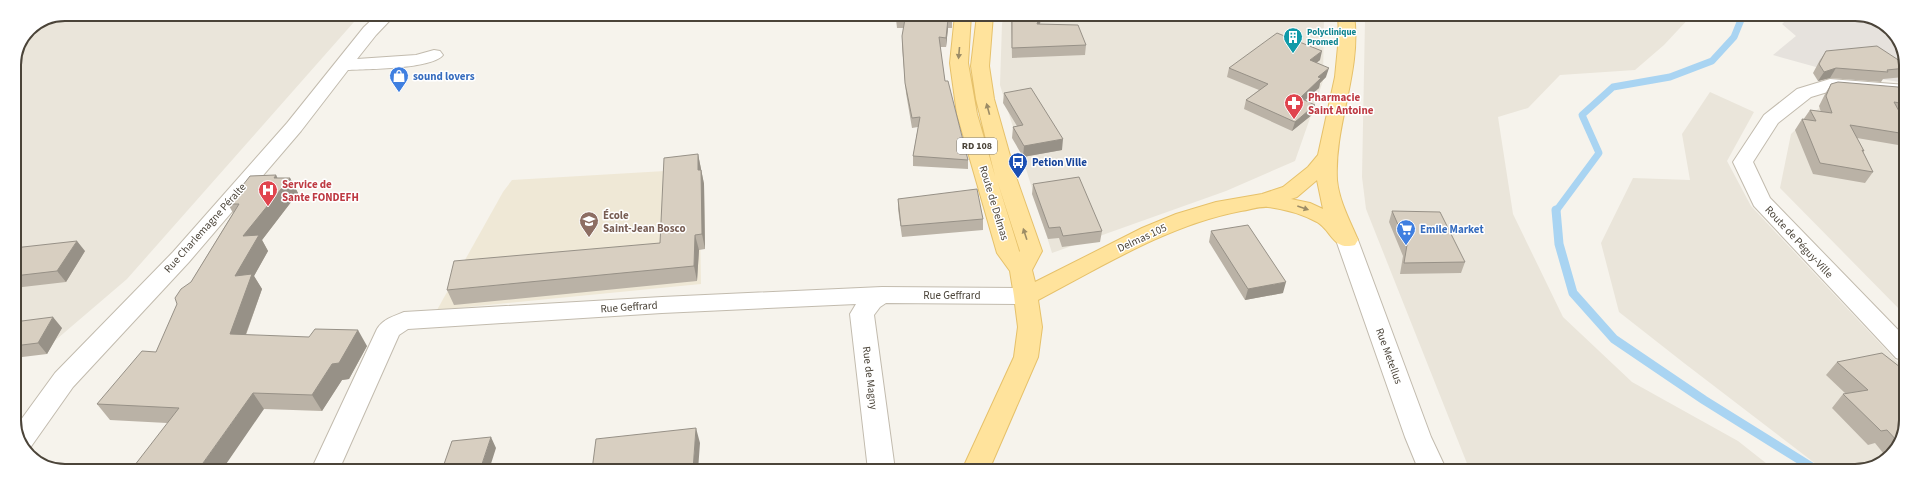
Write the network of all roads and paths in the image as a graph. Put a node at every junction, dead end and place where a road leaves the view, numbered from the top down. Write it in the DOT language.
graph roads {
  1 [pos="381,21"];
  2 [pos="962,21"];
  3 [pos="984,21"];
  4 [pos="1347,21"];
  5 [pos="434,55"];
  6 [pos="344,65"];
  7 [pos="1899,90"];
  8 [pos="1329,155"];
  9 [pos="1265,200"];
  10 [pos="1347,240"];
  11 [pos="1021,270"];
  12 [pos="882,295"];
  13 [pos="1026,296"];
  14 [pos="1899,346"];
  15 [pos="24,436"];
  16 [pos="328,464"];
  17 [pos="881,464"];
  18 [pos="978,464"];
  19 [pos="1430,464"];
  1 -- 6 [label="street, Rue Charlemagne Péralte"];
  2 -- 11 [label="main road, Route de Delmas / RD 108, one-way"];
  11 -- 3 [label="main road, Route de Delmas / RD 108, one-way"];
  4 -- 8 [label="main road"];
  5 -- 6 [label="street"];
  6 -- 15 [label="street, Rue Charlemagne Péralte"];
  7 -- 14 [label="street, Route de Péguy-Ville"];
  8 -- 9 [label="main road, Delmas 105"];
  8 -- 10 [label="main road"];
  9 -- 10 [label="main road, Delmas 105, one-way"];
  9 -- 13 [label="main road, Delmas 105"];
  10 -- 19 [label="street, Rue Metellus"];
  11 -- 13 [label="main road, Route de Delmas / RD 108"];
  12 -- 13 [label="street, Rue Geffrard"];
  12 -- 16 [label="street, Rue Geffrard"];
  12 -- 17 [label="street, Rue de Magny"];
  13 -- 18 [label="main road, Route de Delmas / RD 108"];
}
